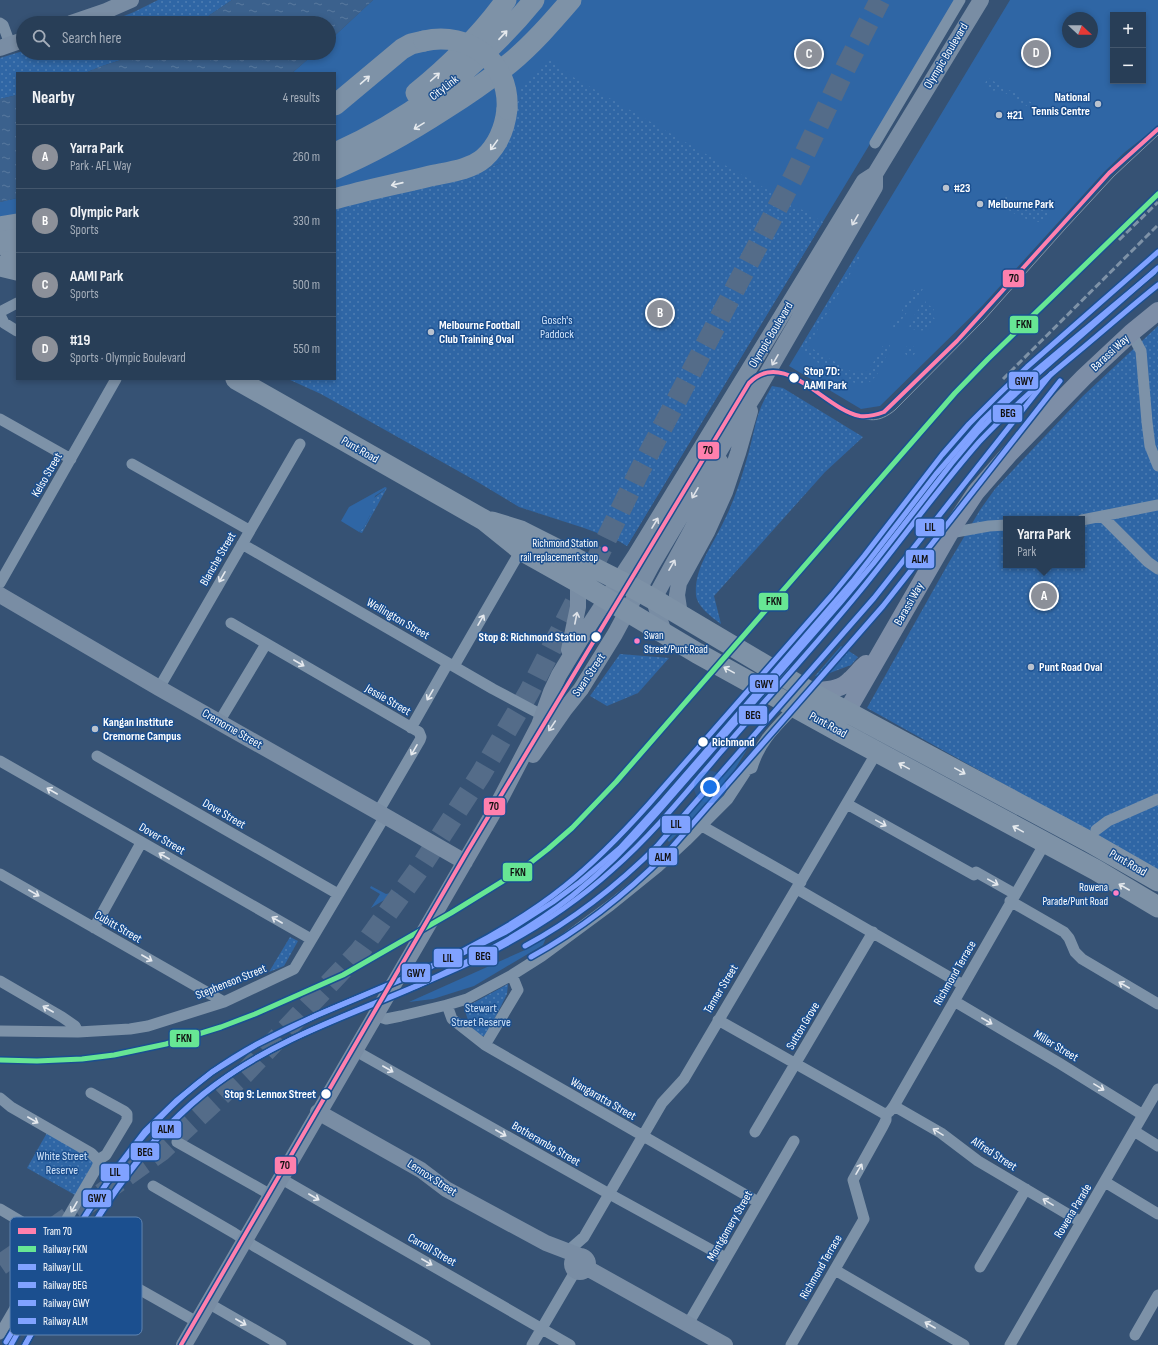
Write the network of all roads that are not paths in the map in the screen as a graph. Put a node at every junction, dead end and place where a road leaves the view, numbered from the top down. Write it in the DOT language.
graph roads {
  1 [pos="131,0"];
  2 [pos="506,0"];
  3 [pos="534,0"];
  4 [pos="571,0"];
  5 [pos="960,0"];
  6 [pos="981,0"];
  7 [pos="91,16"];
  8 [pos="0,23"];
  9 [pos="11,44"];
  10 [pos="336,104"];
  11 [pos="875,143"];
  12 [pos="336,147"];
  13 [pos="336,152"];
  14 [pos="336,169"];
  15 [pos="875,174"];
  16 [pos="336,199"];
  17 [pos="16,224"];
  18 [pos="0,227"];
  19 [pos="0,233"];
  20 [pos="16,240"];
  21 [pos="16,240"];
  22 [pos="0,242"];
  23 [pos="16,253"];
  24 [pos="0,266"];
  25 [pos="16,270"];
  26 [pos="16,304"];
  27 [pos="1158,311"];
  28 [pos="0,314"];
  29 [pos="16,330"];
  30 [pos="1131,333"];
  31 [pos="745,377"];
  32 [pos="115,380"];
  33 [pos="238,380"];
  34 [pos="264,380"];
  35 [pos="754,396"];
  36 [pos="286,408"];
  37 [pos="0,419"];
  38 [pos="710,433"];
  39 [pos="729,435"];
  40 [pos="300,444"];
  41 [pos="738,453"];
  42 [pos="71,459"];
  43 [pos="132,464"];
  44 [pos="1158,466"];
  45 [pos="1158,504"];
  46 [pos="1102,516"];
  47 [pos="1085,519"];
  48 [pos="484,520"];
  49 [pos="1003,525"];
  50 [pos="249,530"];
  51 [pos="950,533"];
  52 [pos="242,544"];
  53 [pos="521,550"];
  54 [pos="1158,569"];
  55 [pos="620,580"];
  56 [pos="578,582"];
  57 [pos="0,583"];
  58 [pos="0,595"];
  59 [pos="647,595"];
  60 [pos="607,600"];
  61 [pos="627,612"];
  62 [pos="680,614"];
  63 [pos="231,622"];
  64 [pos="664,633"];
  65 [pos="266,644"];
  66 [pos="879,654"];
  67 [pos="451,664"];
  68 [pos="562,669"];
  69 [pos="159,688"];
  70 [pos="810,692"];
  71 [pos="795,707"];
  72 [pos="847,711"];
  73 [pos="542,715"];
  74 [pos="821,721"];
  75 [pos="219,722"];
  76 [pos="411,728"];
  77 [pos="877,752"];
  78 [pos="97,756"];
  79 [pos="0,761"];
  80 [pos="1158,799"];
  81 [pos="847,804"];
  82 [pos="382,814"];
  83 [pos="492,815"];
  84 [pos="702,826"];
  85 [pos="1096,830"];
  86 [pos="141,843"];
  87 [pos="1045,843"];
  88 [pos="465,862"];
  89 [pos="0,874"];
  90 [pos="1158,881"];
  91 [pos="799,885"];
  92 [pos="338,894"];
  93 [pos="1012,898"];
  94 [pos="1158,907"];
  95 [pos="94,928"];
  96 [pos="873,932"];
  97 [pos="311,939"];
  98 [pos="512,975"];
  99 [pos="0,982"];
  100 [pos="963,985"];
  101 [pos="954,1001"];
  102 [pos="224,1002"];
  103 [pos="1158,1004"];
  104 [pos="447,1005"];
  105 [pos="374,1015"];
  106 [pos="718,1020"];
  107 [pos="0,1031"];
  108 [pos="78,1032"];
  109 [pos="486,1045"];
  110 [pos="354,1050"];
  111 [pos="796,1064"];
  112 [pos="1158,1089"];
  113 [pos="91,1093"];
  114 [pos="0,1098"];
  115 [pos="888,1111"];
  116 [pos="318,1112"];
  117 [pos="1143,1115"];
  118 [pos="755,1132"];
  119 [pos="1134,1132"];
  120 [pos="643,1137"];
  121 [pos="794,1141"];
  122 [pos="177,1142"];
  123 [pos="1158,1146"];
  124 [pos="98,1160"];
  125 [pos="280,1178"];
  126 [pos="1105,1182"];
  127 [pos="153,1186"];
  128 [pos="1026,1189"];
  129 [pos="609,1194"];
  130 [pos="271,1195"];
  131 [pos="758,1202"];
  132 [pos="0,1209"];
  133 [pos="1158,1214"];
  134 [pos="14,1217"];
  135 [pos="68,1217"];
  136 [pos="1081,1222"];
  137 [pos="245,1239"];
  138 [pos="726,1258"];
  139 [pos="578,1261"];
  140 [pos="980,1267"];
  141 [pos="835,1270"];
  142 [pos="142,1291"];
  143 [pos="1158,1295"];
  144 [pos="208,1303"];
  145 [pos="10,1309"];
  146 [pos="4,1318"];
  147 [pos="197,1322"];
  148 [pos="688,1324"];
  149 [pos="542,1328"];
  150 [pos="0,1334"];
  151 [pos="1135,1335"];
  152 [pos="184,1345"];
  153 [pos="281,1345"];
  154 [pos="424,1345"];
  155 [pos="532,1345"];
  156 [pos="570,1345"];
  157 [pos="724,1345"];
  158 [pos="791,1345"];
  159 [pos="964,1345"];
  160 [pos="1010,1345"];
  1 -- 7 [label="main road"];
  12 -- 2 [label="highway, one-way"];
  13 -- 3 [label="highway, CityLink, one-way"];
  4 -- 14 [label="highway, one-way"];
  5 -- 11 [label="street"];
  6 -- 15 [label="main road, Olympic Boulevard"];
  8 -- 9 [label="street"];
  10 -- 16 [label="highway, one-way, bridge"];
  15 -- 31 [label="main road, Olympic Boulevard"];
  15 -- 35 [label="main road, Olympic Boulevard, one-way"];
  17 -- 18 [label="highway"];
  19 -- 20 [label="highway"];
  21 -- 22 [label="highway, bridge"];
  22 -- 23 [label="highway"];
  24 -- 25 [label="highway"];
  26 -- 28 [label="street"];
  27 -- 30 [label="main road, Barassi Way"];
  28 -- 29 [label="street"];
  30 -- 44 [label="street"];
  30 -- 51 [label="main road, Barassi Way"];
  31 -- 38 [label="main road, Olympic Boulevard"];
  31 -- 39 [label="main road"];
  32 -- 42 [label="street, Kelso Street"];
  33 -- 36 [label="highway, Punt Road"];
  34 -- 36 [label="highway"];
  35 -- 39 [label="main road, Olympic Boulevard"];
  35 -- 41 [label="main road"];
  36 -- 48 [label="highway, Punt Road"];
  37 -- 42 [label="street"];
  38 -- 39 [label="main road"];
  55 -- 38 [label="main road, Olympic Boulevard, one-way"];
  39 -- 41 [label="main road"];
  39 -- 59 [label="main road, Olympic Boulevard"];
  40 -- 50 [label="street, Blanche Street"];
  41 -- 62 [label="main road, one-way"];
  42 -- 57 [label="street, Kelso Street"];
  43 -- 50 [label="street"];
  45 -- 46 [label="street"];
  46 -- 47 [label="street"];
  46 -- 54 [label="street"];
  48 -- 53 [label="highway, Punt Road"];
  48 -- 55 [label="highway, Punt Road"];
  49 -- 51 [label="street"];
  50 -- 52 [label="street, Blanche Street"];
  51 -- 66 [label="main road, Barassi Way"];
  52 -- 67 [label="street, Wellington Street"];
  52 -- 69 [label="street, Blanche Street, one-way"];
  53 -- 56 [label="highway, Punt Road"];
  67 -- 53 [label="street, one-way"];
  55 -- 59 [label="highway, Punt Road"];
  55 -- 60 [label="main road, Swan Street"];
  56 -- 60 [label="highway, Punt Road"];
  68 -- 56 [label="main road, one-way"];
  58 -- 69 [label="main road, Cremorne Street"];
  59 -- 61 [label="main road, Swan Street"];
  59 -- 62 [label="highway, Punt Road"];
  59 -- 64 [label="main road"];
  60 -- 61 [label="highway, Punt Road"];
  60 -- 68 [label="main road, Swan Street"];
  61 -- 64 [label="highway, Punt Road"];
  61 -- 83 [label="main road, Swan Street, one-way"];
  62 -- 70 [label="highway, Punt Road"];
  63 -- 65 [label="street, Jessie Street"];
  71 -- 64 [label="highway, Punt Road, one-way"];
  65 -- 75 [label="street"];
  65 -- 76 [label="street, Jessie Street, one-way"];
  66 -- 70 [label="main road"];
  66 -- 72 [label="main road, Barassi Way"];
  67 -- 73 [label="street, Wellington Street"];
  67 -- 76 [label="street, one-way"];
  68 -- 73 [label="main road, Swan Street"];
  69 -- 75 [label="main road, Cremorne Street"];
  70 -- 72 [label="highway, Punt Road"];
  71 -- 74 [label="highway, Punt Road"];
  71 -- 84 [label="street"];
  72 -- 74 [label="main road"];
  72 -- 90 [label="highway, Punt Road, one-way"];
  73 -- 83 [label="main road, Swan Street"];
  74 -- 77 [label="highway, Punt Road"];
  75 -- 82 [label="main road, Cremorne Street"];
  76 -- 82 [label="street, Jessie Street, one-way"];
  77 -- 81 [label="street, Tanner Street"];
  87 -- 77 [label="highway, Punt Road, one-way"];
  78 -- 92 [label="street, Dove Street"];
  86 -- 79 [label="street, Dover Street, one-way"];
  80 -- 85 [label="street"];
  81 -- 91 [label="street, Tanner Street"];
  81 -- 93 [label="street, one-way"];
  82 -- 88 [label="main road, Cremorne Street"];
  82 -- 92 [label="street, Stephenson Street"];
  83 -- 88 [label="main road, Swan Street"];
  84 -- 91 [label="street"];
  84 -- 98 [label="street"];
  86 -- 95 [label="street"];
  97 -- 86 [label="street, Dover Street, one-way"];
  87 -- 93 [label="street, Richmond Terrace"];
  94 -- 87 [label="highway, Punt Road, one-way"];
  88 -- 105 [label="main road, Swan Street"];
  89 -- 95 [label="street, Cubitt Street, one-way"];
  91 -- 96 [label="street"];
  91 -- 106 [label="street, Tanner Street"];
  92 -- 97 [label="street, Stephenson Street"];
  93 -- 100 [label="street, Richmond Terrace"];
  103 -- 93 [label="street, one-way"];
  95 -- 102 [label="street, Cubitt Street, one-way"];
  96 -- 100 [label="street"];
  96 -- 111 [label="street, Sutton Grove"];
  97 -- 102 [label="street, Stephenson Street"];
  98 -- 104 [label="street"];
  98 -- 109 [label="street"];
  108 -- 99 [label="street, one-way"];
  100 -- 101 [label="street, Richmond Terrace"];
  101 -- 115 [label="street, Richmond Terrace"];
  101 -- 117 [label="street, Miller Street, one-way"];
  102 -- 108 [label="street, Stephenson Street"];
  104 -- 105 [label="street"];
  104 -- 109 [label="street, Wangaratta Street"];
  105 -- 110 [label="main road, Swan Street"];
  106 -- 111 [label="street, Alfred Street"];
  106 -- 120 [label="street, Tanner Street"];
  107 -- 108 [label="street, Stephenson Street"];
  109 -- 120 [label="street, Wangaratta Street"];
  110 -- 116 [label="main road, Swan Street"];
  110 -- 129 [label="street, Botherambo Street, one-way"];
  111 -- 115 [label="street, Alfred Street"];
  111 -- 118 [label="street, Sutton Grove"];
  112 -- 117 [label="street, Rowena Parade"];
  113 -- 124 [label="street"];
  114 -- 124 [label="street, one-way"];
  128 -- 115 [label="street, Alfred Street, one-way"];
  141 -- 115 [label="street, Richmond Terrace, one-way"];
  116 -- 125 [label="main road, Swan Street"];
  116 -- 139 [label="main road, Lennox Street"];
  117 -- 119 [label="street, Rowena Parade"];
  119 -- 123 [label="street"];
  119 -- 126 [label="street, Rowena Parade"];
  120 -- 129 [label="street, Tanner Street"];
  120 -- 131 [label="street, Wangaratta Street"];
  121 -- 131 [label="street, Montgomery Street"];
  122 -- 130 [label="street"];
  124 -- 135 [label="street, one-way"];
  125 -- 130 [label="main road, Swan Street"];
  125 -- 149 [label="street, Carroll Street, one-way"];
  126 -- 133 [label="street"];
  126 -- 136 [label="street, Rowena Parade"];
  127 -- 137 [label="street"];
  136 -- 128 [label="street, Alfred Street, one-way"];
  128 -- 140 [label="street"];
  129 -- 138 [label="street, Botherambo Street"];
  129 -- 139 [label="street, Tanner Street"];
  130 -- 137 [label="main road, Swan Street"];
  131 -- 138 [label="street, Montgomery Street"];
  132 -- 134 [label="street"];
  136 -- 160 [label="street, Rowena Parade"];
  137 -- 144 [label="main road, Swan Street"];
  137 -- 154 [label="street"];
  138 -- 148 [label="street, Montgomery Street"];
  139 -- 148 [label="main road, Lennox Street"];
  139 -- 149 [label="street"];
  141 -- 158 [label="street, Richmond Terrace"];
  159 -- 141 [label="street, one-way"];
  142 -- 147 [label="street"];
  143 -- 151 [label="street"];
  144 -- 147 [label="main road, Swan Street"];
  144 -- 153 [label="street, one-way"];
  145 -- 146 [label="street"];
  146 -- 150 [label="street"];
  147 -- 152 [label="main road, Swan Street"];
  148 -- 157 [label="main road, Lennox Street"];
  149 -- 155 [label="street"];
  149 -- 156 [label="street, Carroll Street"];
}
